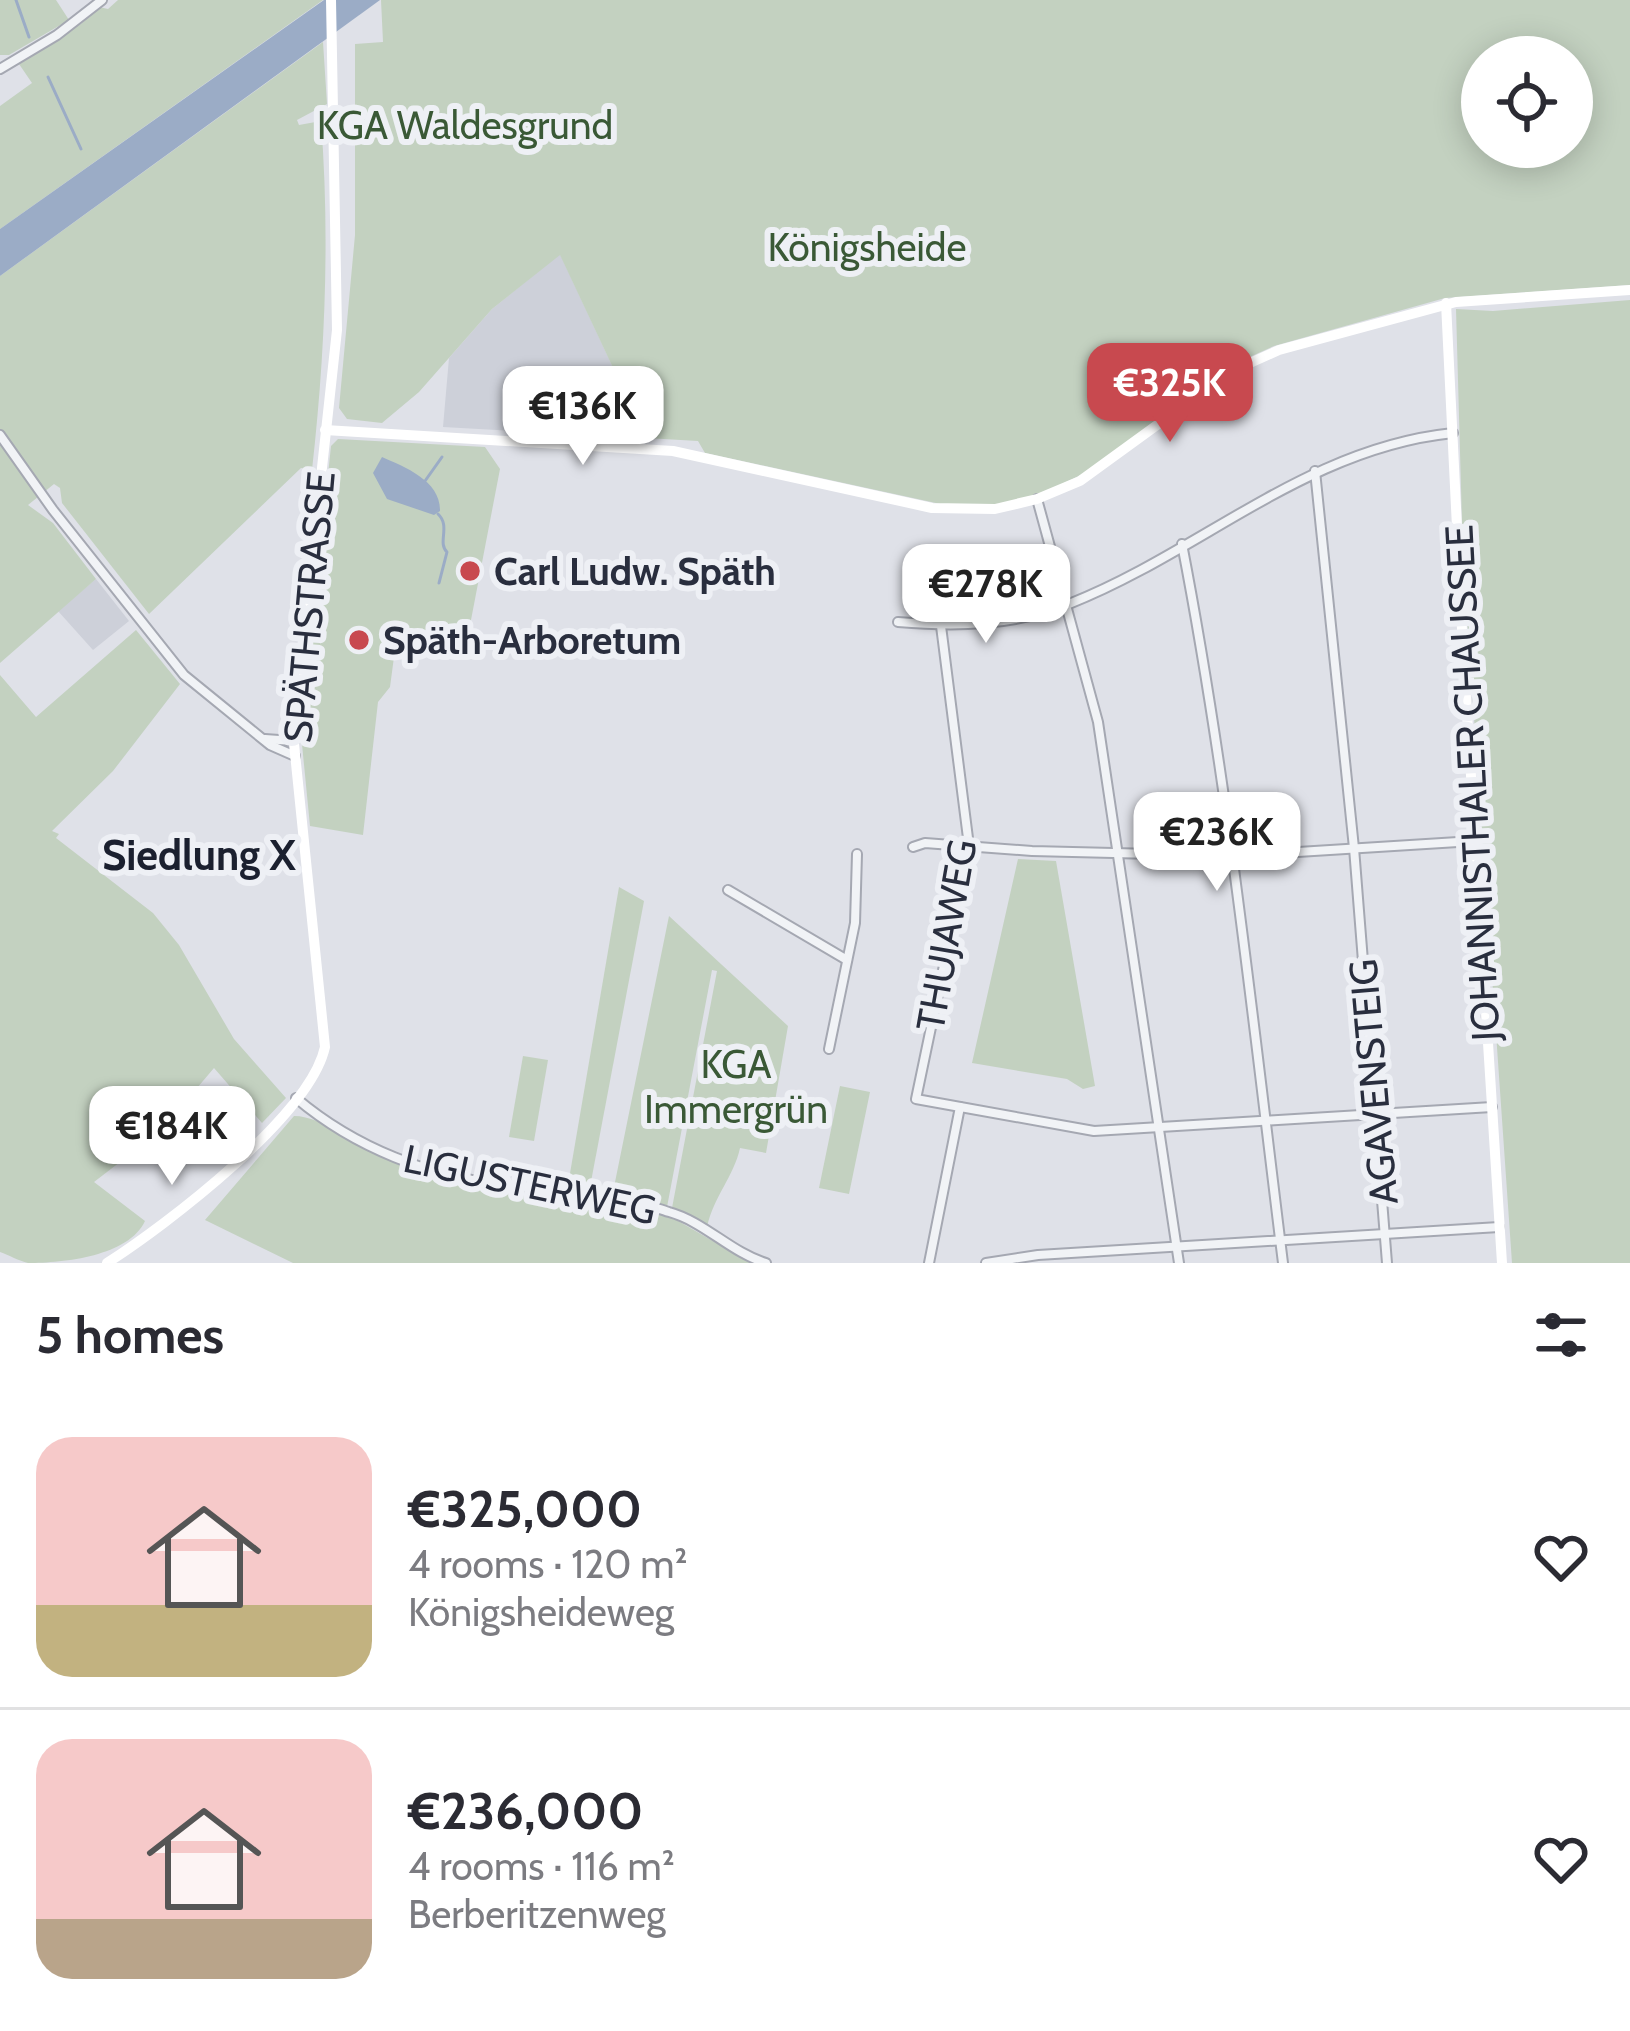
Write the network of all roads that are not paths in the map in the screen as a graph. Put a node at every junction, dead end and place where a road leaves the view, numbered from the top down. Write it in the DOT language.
graph roads {
  1 [pos="102,0"];
  2 [pos="332,0"];
  3 [pos="1,69"];
  4 [pos="1630,290"];
  5 [pos="1445,303"];
  6 [pos="326,430"];
  7 [pos="1453,433"];
  8 [pos="0,435"];
  9 [pos="1315,471"];
  10 [pos="1037,500"];
  11 [pos="1182,544"];
  12 [pos="1066,605"];
  13 [pos="898,622"];
  14 [pos="941,626"];
  15 [pos="263,738"];
  16 [pos="293,741"];
  17 [pos="295,756"];
  18 [pos="1474,841"];
  19 [pos="969,846"];
  20 [pos="913,847"];
  21 [pos="1354,848"];
  22 [pos="857,854"];
  23 [pos="1117,854"];
  24 [pos="1235,856"];
  25 [pos="728,890"];
  26 [pos="847,960"];
  27 [pos="829,1049"];
  28 [pos="296,1099"];
  29 [pos="960,1107"];
  30 [pos="1492,1107"];
  31 [pos="1376,1115"];
  32 [pos="1265,1123"];
  33 [pos="1159,1127"];
  34 [pos="1499,1227"];
  35 [pos="1385,1234"];
  36 [pos="1280,1240"];
  37 [pos="1177,1247"];
  38 [pos="107,1263"];
  39 [pos="766,1263"];
  40 [pos="929,1263"];
  41 [pos="986,1263"];
  42 [pos="1179,1263"];
  43 [pos="1282,1263"];
  44 [pos="1387,1263"];
  45 [pos="1502,1263"];
  1 -- 3 [label="street"];
  2 -- 6 [label="street, SPÄTHSTRASSE"];
  4 -- 5 [label="street"];
  5 -- 7 [label="street, JOHANNISTHALER CHAUSSEE"];
  5 -- 10 [label="street"];
  6 -- 10 [label="street"];
  6 -- 16 [label="street, SPÄTHSTRASSE"];
  7 -- 9 [label="street"];
  7 -- 18 [label="street, JOHANNISTHALER CHAUSSEE"];
  8 -- 15 [label="street"];
  9 -- 11 [label="street"];
  9 -- 21 [label="street, AGAVENSTEIG"];
  10 -- 12 [label="street"];
  11 -- 12 [label="street"];
  11 -- 24 [label="street"];
  12 -- 14 [label="street"];
  12 -- 23 [label="street"];
  13 -- 14 [label="street"];
  14 -- 19 [label="street, THUJAWEG"];
  15 -- 16 [label="street"];
  15 -- 17 [label="street"];
  16 -- 17 [label="street, SPÄTHSTRASSE"];
  17 -- 28 [label="street, SPÄTHSTRASSE"];
  18 -- 21 [label="street"];
  18 -- 30 [label="street, JOHANNISTHALER CHAUSSEE"];
  19 -- 20 [label="street"];
  19 -- 23 [label="street"];
  19 -- 29 [label="street, THUJAWEG"];
  21 -- 24 [label="street"];
  21 -- 31 [label="street, AGAVENSTEIG"];
  22 -- 26 [label="street"];
  23 -- 24 [label="street"];
  23 -- 33 [label="street"];
  24 -- 32 [label="street"];
  25 -- 26 [label="street"];
  26 -- 27 [label="street"];
  28 -- 38 [label="street, SPÄTHSTRASSE"];
  28 -- 39 [label="street, LIGUSTERWEG"];
  29 -- 33 [label="street"];
  29 -- 40 [label="street"];
  30 -- 31 [label="street"];
  30 -- 34 [label="street, JOHANNISTHALER CHAUSSEE"];
  31 -- 32 [label="street"];
  31 -- 35 [label="street, AGAVENSTEIG"];
  32 -- 33 [label="street"];
  32 -- 36 [label="street"];
  33 -- 37 [label="street"];
  34 -- 35 [label="street"];
  34 -- 45 [label="street, JOHANNISTHALER CHAUSSEE"];
  35 -- 36 [label="street"];
  35 -- 44 [label="street, AGAVENSTEIG"];
  36 -- 37 [label="street"];
  36 -- 43 [label="street"];
  37 -- 41 [label="street"];
  37 -- 42 [label="street"];
}
